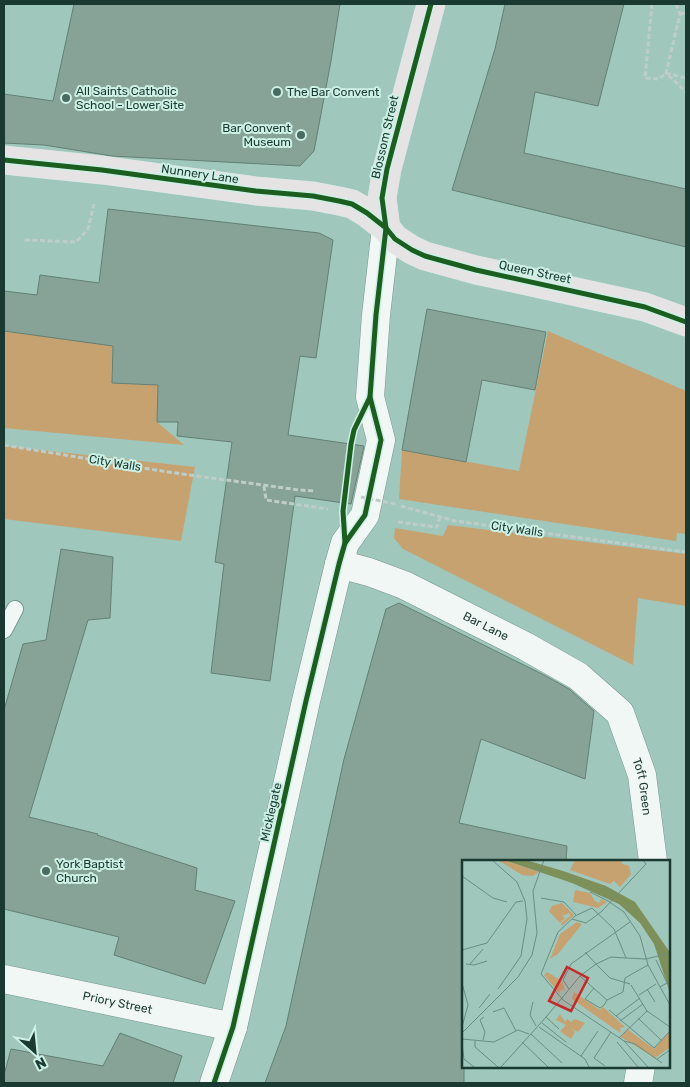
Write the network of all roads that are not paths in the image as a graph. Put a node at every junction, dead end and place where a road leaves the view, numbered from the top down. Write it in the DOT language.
graph roads {
  1 [pos="431,4"];
  2 [pos="4,160"];
  3 [pos="386,228"];
  4 [pos="686,322"];
  5 [pos="366,493"];
  6 [pos="342,554"];
  7 [pos="15,609"];
  8 [pos="4,630"];
  9 [pos="620,713"];
  10 [pos="653,860"];
  11 [pos="4,978"];
  12 [pos="233,1026"];
  13 [pos="641,1067"];
  14 [pos="214,1083"];
  15 [pos="638,1083"];
  1 -- 3 [label="main road, Blossom Street"];
  2 -- 3 [label="main road, Nunnery Lane"];
  3 -- 4 [label="main road, Queen Street"];
  3 -- 5 [label="street, Blossom Street"];
  5 -- 6 [label="street, Micklegate"];
  6 -- 9 [label="street, Bar Lane"];
  6 -- 12 [label="street, Micklegate"];
  7 -- 8 [label="lane"];
  9 -- 10 [label="street, Toft Green"];
  11 -- 12 [label="street, Priory Street"];
  12 -- 14 [label="street, Micklegate"];
  13 -- 15 [label="street"];
}
